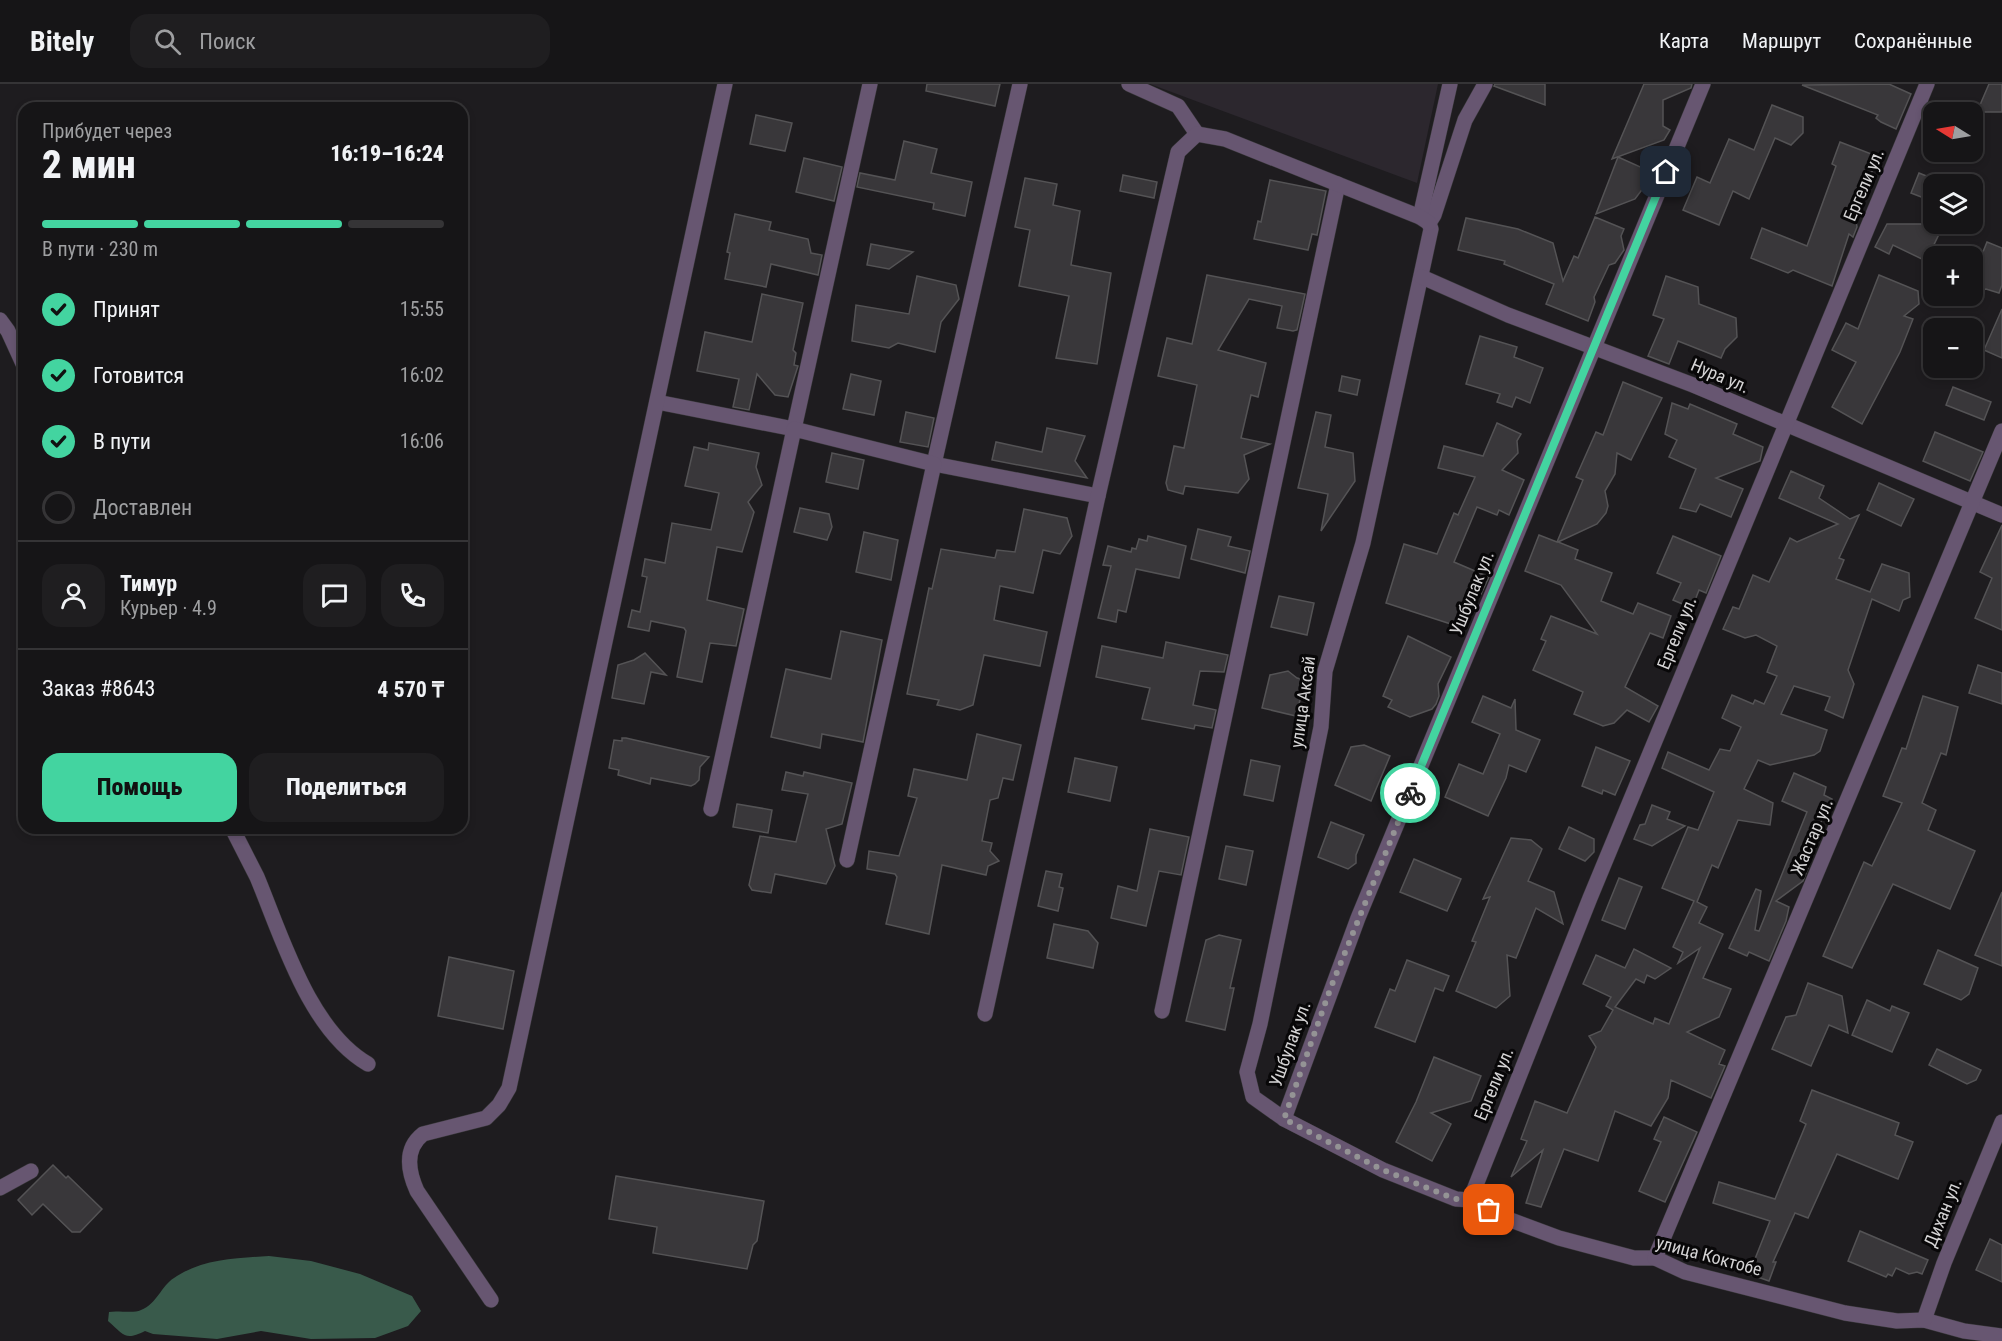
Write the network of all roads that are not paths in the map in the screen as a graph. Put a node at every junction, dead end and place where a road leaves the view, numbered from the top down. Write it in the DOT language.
graph roads {
  1 [pos="725,84"];
  2 [pos="870,84"];
  3 [pos="1020,84"];
  4 [pos="1129,84"];
  5 [pos="1450,84"];
  6 [pos="1485,84"];
  7 [pos="1703,84"];
  8 [pos="1927,84"];
  9 [pos="1197,134"];
  10 [pos="1338,184"];
  11 [pos="1425,220"];
  12 [pos="1422,277"];
  13 [pos="0,320"];
  14 [pos="1593,348"];
  15 [pos="18,353"];
  16 [pos="657,402"];
  17 [pos="1784,425"];
  18 [pos="794,429"];
  19 [pos="2002,431"];
  20 [pos="934,464"];
  21 [pos="1098,496"];
  22 [pos="1972,503"];
  23 [pos="2002,515"];
  24 [pos="711,809"];
  25 [pos="235,834"];
  26 [pos="847,860"];
  27 [pos="1162,1011"];
  28 [pos="985,1014"];
  29 [pos="368,1064"];
  30 [pos="1284,1119"];
  31 [pos="2002,1122"];
  32 [pos="31,1171"];
  33 [pos="0,1188"];
  34 [pos="1470,1200"];
  35 [pos="1656,1258"];
  36 [pos="491,1300"];
  37 [pos="1924,1320"];
  38 [pos="2002,1336"];
  1 -- 16 [label="street"];
  2 -- 18 [label="street"];
  3 -- 20 [label="street"];
  4 -- 9 [label="street"];
  5 -- 11 [label="street"];
  6 -- 11 [label="street"];
  7 -- 14 [label="street, Ушбулак ул."];
  8 -- 17 [label="street, Ергели ул."];
  9 -- 10 [label="street"];
  9 -- 21 [label="street"];
  10 -- 11 [label="street"];
  10 -- 27 [label="street"];
  11 -- 12 [label="street, улица Аксай"];
  12 -- 14 [label="street, Нура ул."];
  12 -- 30 [label="street, улица Аксай"];
  13 -- 15 [label="street"];
  14 -- 17 [label="street, Нура ул."];
  14 -- 30 [label="street, Ушбулак ул."];
  16 -- 18 [label="street"];
  16 -- 36 [label="street"];
  17 -- 22 [label="street, Нура ул."];
  17 -- 34 [label="street, Ергели ул."];
  18 -- 20 [label="street"];
  18 -- 24 [label="street"];
  19 -- 22 [label="street, Жастар ул."];
  20 -- 21 [label="street"];
  20 -- 26 [label="street"];
  21 -- 28 [label="street"];
  22 -- 23 [label="street, Нура ул."];
  22 -- 35 [label="street, Жастар ул."];
  25 -- 29 [label="street"];
  30 -- 34 [label="street, улица Коктобе"];
  31 -- 37 [label="street, Дихан ул."];
  32 -- 33 [label="street"];
  34 -- 35 [label="street, улица Коктобе"];
  35 -- 37 [label="street, улица Коктобе"];
  37 -- 38 [label="street, улица Коктобе"];
}
